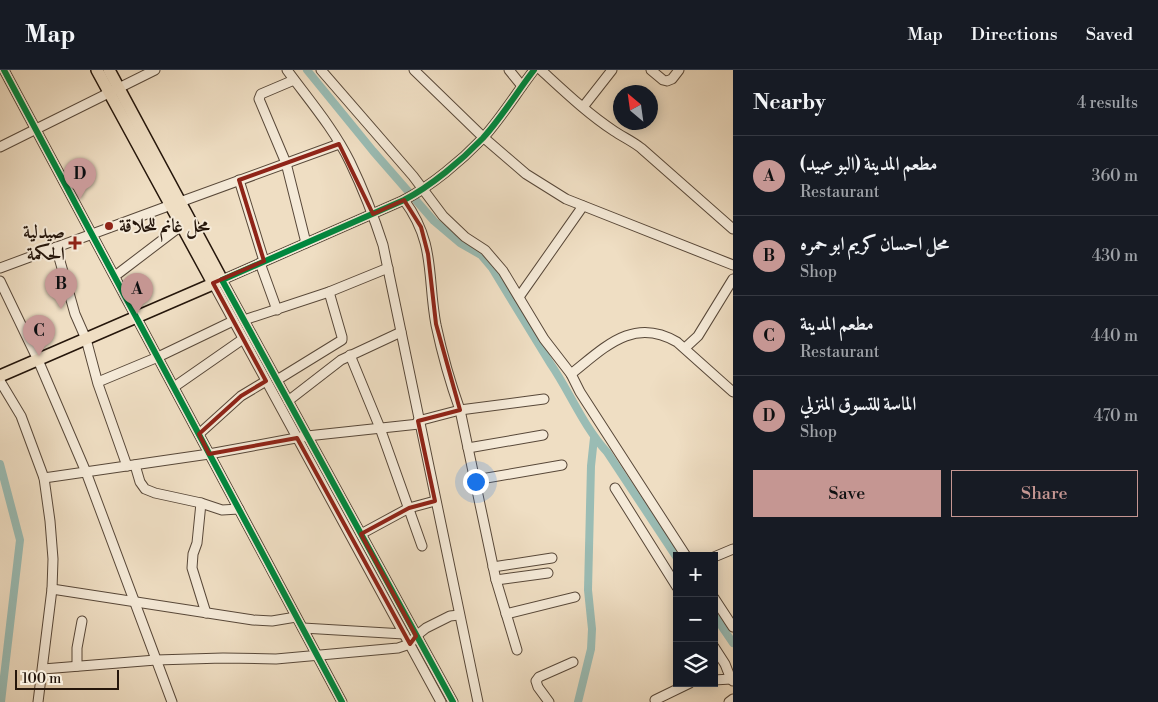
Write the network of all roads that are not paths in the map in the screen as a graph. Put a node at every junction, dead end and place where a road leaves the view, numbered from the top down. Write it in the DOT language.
graph roads {
  1 [pos="4,70"];
  2 [pos="97,70"];
  3 [pos="109,70"];
  4 [pos="155,70"];
  5 [pos="287,70"];
  6 [pos="321,70"];
  7 [pos="414,70"];
  8 [pos="509,70"];
  9 [pos="534,70"];
  10 [pos="541,70"];
  11 [pos="612,70"];
  12 [pos="650,70"];
  13 [pos="679,70"];
  14 [pos="294,80"];
  15 [pos="522,86"];
  16 [pos="114,90"];
  17 [pos="583,108"];
  18 [pos="35,129"];
  19 [pos="483,137"];
  20 [pos="339,144"];
  21 [pos="0,146"];
  22 [pos="286,163"];
  23 [pos="239,180"];
  24 [pos="420,191"];
  25 [pos="404,200"];
  26 [pos="175,204"];
  27 [pos="583,206"];
  28 [pos="372,214"];
  29 [pos="182,225"];
  30 [pos="733,229"];
  31 [pos="92,234"];
  32 [pos="306,243"];
  33 [pos="56,247"];
  34 [pos="262,262"];
  35 [pos="733,265"];
  36 [pos="0,268"];
  37 [pos="388,268"];
  38 [pos="115,276"];
  39 [pos="733,279"];
  40 [pos="0,281"];
  41 [pos="217,282"];
  42 [pos="329,292"];
  43 [pos="519,297"];
  44 [pos="277,310"];
  45 [pos="137,316"];
  46 [pos="244,320"];
  47 [pos="233,321"];
  48 [pos="401,332"];
  49 [pos="86,338"];
  50 [pos="243,339"];
  51 [pos="685,348"];
  52 [pos="350,355"];
  53 [pos="158,357"];
  54 [pos="38,360"];
  55 [pos="571,374"];
  56 [pos="0,376"];
  57 [pos="277,380"];
  58 [pos="0,381"];
  59 [pos="266,381"];
  60 [pos="98,382"];
  61 [pos="174,387"];
  62 [pos="733,392"];
  63 [pos="544,399"];
  64 [pos="288,401"];
  65 [pos="460,410"];
  66 [pos="419,423"];
  67 [pos="380,428"];
  68 [pos="199,434"];
  69 [pos="543,435"];
  70 [pos="307,436"];
  71 [pos="297,438"];
  72 [pos="468,448"];
  73 [pos="210,454"];
  74 [pos="562,465"];
  75 [pos="131,466"];
  76 [pos="86,472"];
  77 [pos="44,478"];
  78 [pos="475,480"];
  79 [pos="615,488"];
  80 [pos="435,500"];
  81 [pos="202,503"];
  82 [pos="409,508"];
  83 [pos="239,509"];
  84 [pos="361,534"];
  85 [pos="422,546"];
  86 [pos="733,549"];
  87 [pos="683,552"];
  88 [pos="718,555"];
  89 [pos="552,558"];
  90 [pos="494,567"];
  91 [pos="548,573"];
  92 [pos="496,580"];
  93 [pos="673,581"];
  94 [pos="52,589"];
  95 [pos="576,597"];
  96 [pos="134,602"];
  97 [pos="718,604"];
  98 [pos="206,613"];
  99 [pos="506,614"];
  100 [pos="459,615"];
  101 [pos="296,617"];
  102 [pos="82,621"];
  103 [pos="733,627"];
  104 [pos="302,628"];
  105 [pos="404,634"];
  106 [pos="416,636"];
  107 [pos="410,644"];
  108 [pos="517,650"];
  109 [pos="718,653"];
  110 [pos="316,654"];
  111 [pos="156,660"];
  112 [pos="573,662"];
  113 [pos="77,666"];
  114 [pos="43,669"];
  115 [pos="718,680"];
  116 [pos="732,680"];
  117 [pos="682,687"];
  118 [pos="655,700"];
  119 [pos="733,700"];
  120 [pos="38,702"];
  121 [pos="172,702"];
  122 [pos="342,702"];
  123 [pos="441,702"];
  124 [pos="453,702"];
  125 [pos="478,702"];
  126 [pos="549,702"];
  127 [pos="729,702"];
  1 -- 18 [label="street"];
  2 -- 16 [label="main road"];
  3 -- 16 [label="main road"];
  4 -- 16 [label="street"];
  5 -- 14 [label="street"];
  6 -- 24 [label="street"];
  7 -- 19 [label="street"];
  8 -- 15 [label="street"];
  9 -- 15 [label="street"];
  10 -- 17 [label="street"];
  11 -- 17 [label="street"];
  12 -- 13 [label="street"];
  14 -- 20 [label="street"];
  14 -- 22 [label="street"];
  15 -- 19 [label="street"];
  16 -- 18 [label="street"];
  16 -- 26 [label="main road"];
  17 -- 30 [label="street"];
  18 -- 21 [label="street"];
  18 -- 31 [label="street"];
  19 -- 24 [label="street"];
  19 -- 27 [label="street"];
  20 -- 22 [label="street"];
  20 -- 28 [label="street"];
  22 -- 23 [label="street"];
  22 -- 32 [label="street"];
  23 -- 26 [label="street"];
  23 -- 34 [label="street"];
  24 -- 25 [label="street"];
  24 -- 43 [label="street"];
  25 -- 28 [label="street"];
  25 -- 65 [label="street"];
  26 -- 29 [label="main road"];
  26 -- 31 [label="street"];
  26 -- 41 [label="main road"];
  27 -- 35 [label="street"];
  27 -- 43 [label="street"];
  28 -- 32 [label="street"];
  28 -- 37 [label="street"];
  29 -- 38 [label="street"];
  29 -- 41 [label="main road"];
  31 -- 33 [label="street"];
  31 -- 38 [label="street"];
  32 -- 34 [label="street"];
  33 -- 36 [label="street"];
  33 -- 49 [label="street"];
  34 -- 41 [label="street"];
  34 -- 44 [label="street"];
  37 -- 42 [label="street"];
  37 -- 48 [label="street"];
  38 -- 45 [label="street"];
  39 -- 51 [label="street"];
  40 -- 54 [label="street"];
  41 -- 45 [label="main road"];
  41 -- 46 [label="street"];
  41 -- 47 [label="street"];
  42 -- 44 [label="street"];
  42 -- 57 [label="street"];
  43 -- 55 [label="street"];
  44 -- 46 [label="street"];
  45 -- 49 [label="main road"];
  45 -- 53 [label="street"];
  46 -- 57 [label="street"];
  47 -- 50 [label="street"];
  47 -- 53 [label="street"];
  48 -- 52 [label="street"];
  48 -- 66 [label="street"];
  49 -- 54 [label="main road"];
  49 -- 60 [label="street"];
  50 -- 59 [label="street"];
  50 -- 61 [label="street"];
  51 -- 55 [label="street"];
  51 -- 62 [label="street"];
  52 -- 64 [label="street"];
  52 -- 67 [label="street"];
  53 -- 60 [label="street"];
  53 -- 61 [label="street"];
  54 -- 56 [label="main road"];
  54 -- 76 [label="street"];
  55 -- 87 [label="street"];
  57 -- 64 [label="street"];
  58 -- 77 [label="street"];
  59 -- 68 [label="street"];
  59 -- 71 [label="street"];
  60 -- 75 [label="street"];
  61 -- 68 [label="street"];
  63 -- 65 [label="street"];
  64 -- 70 [label="street"];
  65 -- 66 [label="street"];
  65 -- 72 [label="street"];
  66 -- 67 [label="street"];
  66 -- 80 [label="street"];
  67 -- 70 [label="street"];
  67 -- 82 [label="street"];
  68 -- 73 [label="street"];
  69 -- 72 [label="street"];
  70 -- 71 [label="street"];
  70 -- 84 [label="street"];
  71 -- 73 [label="street"];
  71 -- 105 [label="street"];
  72 -- 78 [label="street"];
  73 -- 75 [label="street"];
  73 -- 83 [label="street"];
  74 -- 78 [label="street"];
  75 -- 76 [label="street"];
  75 -- 81 [label="street"];
  76 -- 77 [label="street"];
  76 -- 96 [label="street"];
  77 -- 94 [label="street"];
  78 -- 90 [label="street"];
  79 -- 93 [label="street"];
  80 -- 82 [label="street"];
  80 -- 100 [label="street"];
  81 -- 83 [label="street"];
  81 -- 98 [label="street"];
  82 -- 84 [label="street"];
  82 -- 85 [label="street"];
  83 -- 101 [label="street"];
  84 -- 106 [label="street"];
  86 -- 88 [label="street"];
  89 -- 90 [label="street"];
  90 -- 92 [label="street"];
  91 -- 92 [label="street"];
  92 -- 99 [label="street"];
  94 -- 96 [label="street"];
  94 -- 114 [label="street"];
  95 -- 99 [label="street"];
  96 -- 98 [label="street"];
  96 -- 111 [label="street"];
  97 -- 103 [label="street"];
  98 -- 101 [label="street"];
  99 -- 108 [label="street"];
  100 -- 106 [label="street"];
  100 -- 125 [label="street"];
  101 -- 104 [label="street"];
  102 -- 113 [label="street"];
  104 -- 105 [label="street"];
  104 -- 110 [label="street"];
  105 -- 107 [label="street"];
  106 -- 107 [label="street"];
  106 -- 124 [label="street"];
  107 -- 110 [label="street"];
  107 -- 123 [label="street"];
  109 -- 116 [label="street"];
  110 -- 111 [label="street"];
  110 -- 122 [label="street"];
  111 -- 113 [label="street"];
  111 -- 121 [label="street"];
  112 -- 126 [label="street"];
  113 -- 114 [label="street"];
  114 -- 120 [label="street"];
  115 -- 116 [label="street"];
  117 -- 118 [label="street"];
  119 -- 127 [label="street"];
}
